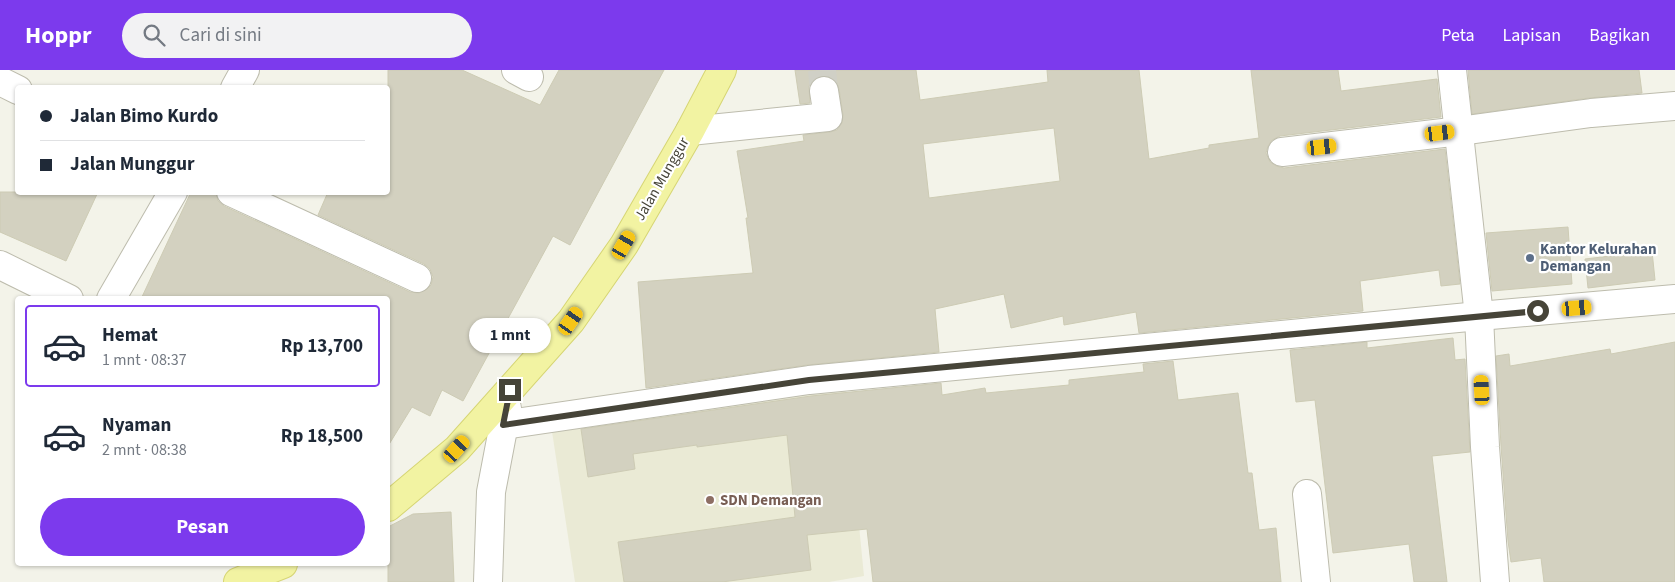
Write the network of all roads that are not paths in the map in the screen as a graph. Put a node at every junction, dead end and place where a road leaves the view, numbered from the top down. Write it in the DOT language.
graph roads {
  1 [pos="245,70"];
  2 [pos="722,70"];
  3 [pos="1452,70"];
  4 [pos="0,81"];
  5 [pos="237,85"];
  6 [pos="15,88"];
  7 [pos="824,91"];
  8 [pos="1675,106"];
  9 [pos="690,131"];
  10 [pos="1460,131"];
  11 [pos="1282,152"];
  12 [pos="171,195"];
  13 [pos="237,195"];
  14 [pos="0,265"];
  15 [pos="417,278"];
  16 [pos="63,296"];
  17 [pos="113,296"];
  18 [pos="1675,299"];
  19 [pos="1479,316"];
  20 [pos="510,390"];
  21 [pos="503,425"];
  22 [pos="1307,494"];
  23 [pos="391,500"];
  24 [pos="278,566"];
  25 [pos="238,582"];
  26 [pos="488,582"];
  27 [pos="1316,582"];
  28 [pos="1495,582"];
  1 -- 5 [label="street"];
  2 -- 9 [label="main road, Jalan Munggur"];
  3 -- 10 [label="street"];
  4 -- 6 [label="street"];
  7 -- 9 [label="street"];
  8 -- 10 [label="street"];
  9 -- 20 [label="main road, Jalan Munggur"];
  10 -- 11 [label="street"];
  10 -- 19 [label="street"];
  12 -- 17 [label="street"];
  13 -- 15 [label="street"];
  14 -- 16 [label="street"];
  18 -- 19 [label="street"];
  19 -- 21 [label="street"];
  19 -- 28 [label="street"];
  20 -- 21 [label="street"];
  20 -- 23 [label="main road, Jalan Munggur"];
  21 -- 26 [label="street"];
  22 -- 27 [label="street"];
  24 -- 25 [label="main road"];
}
